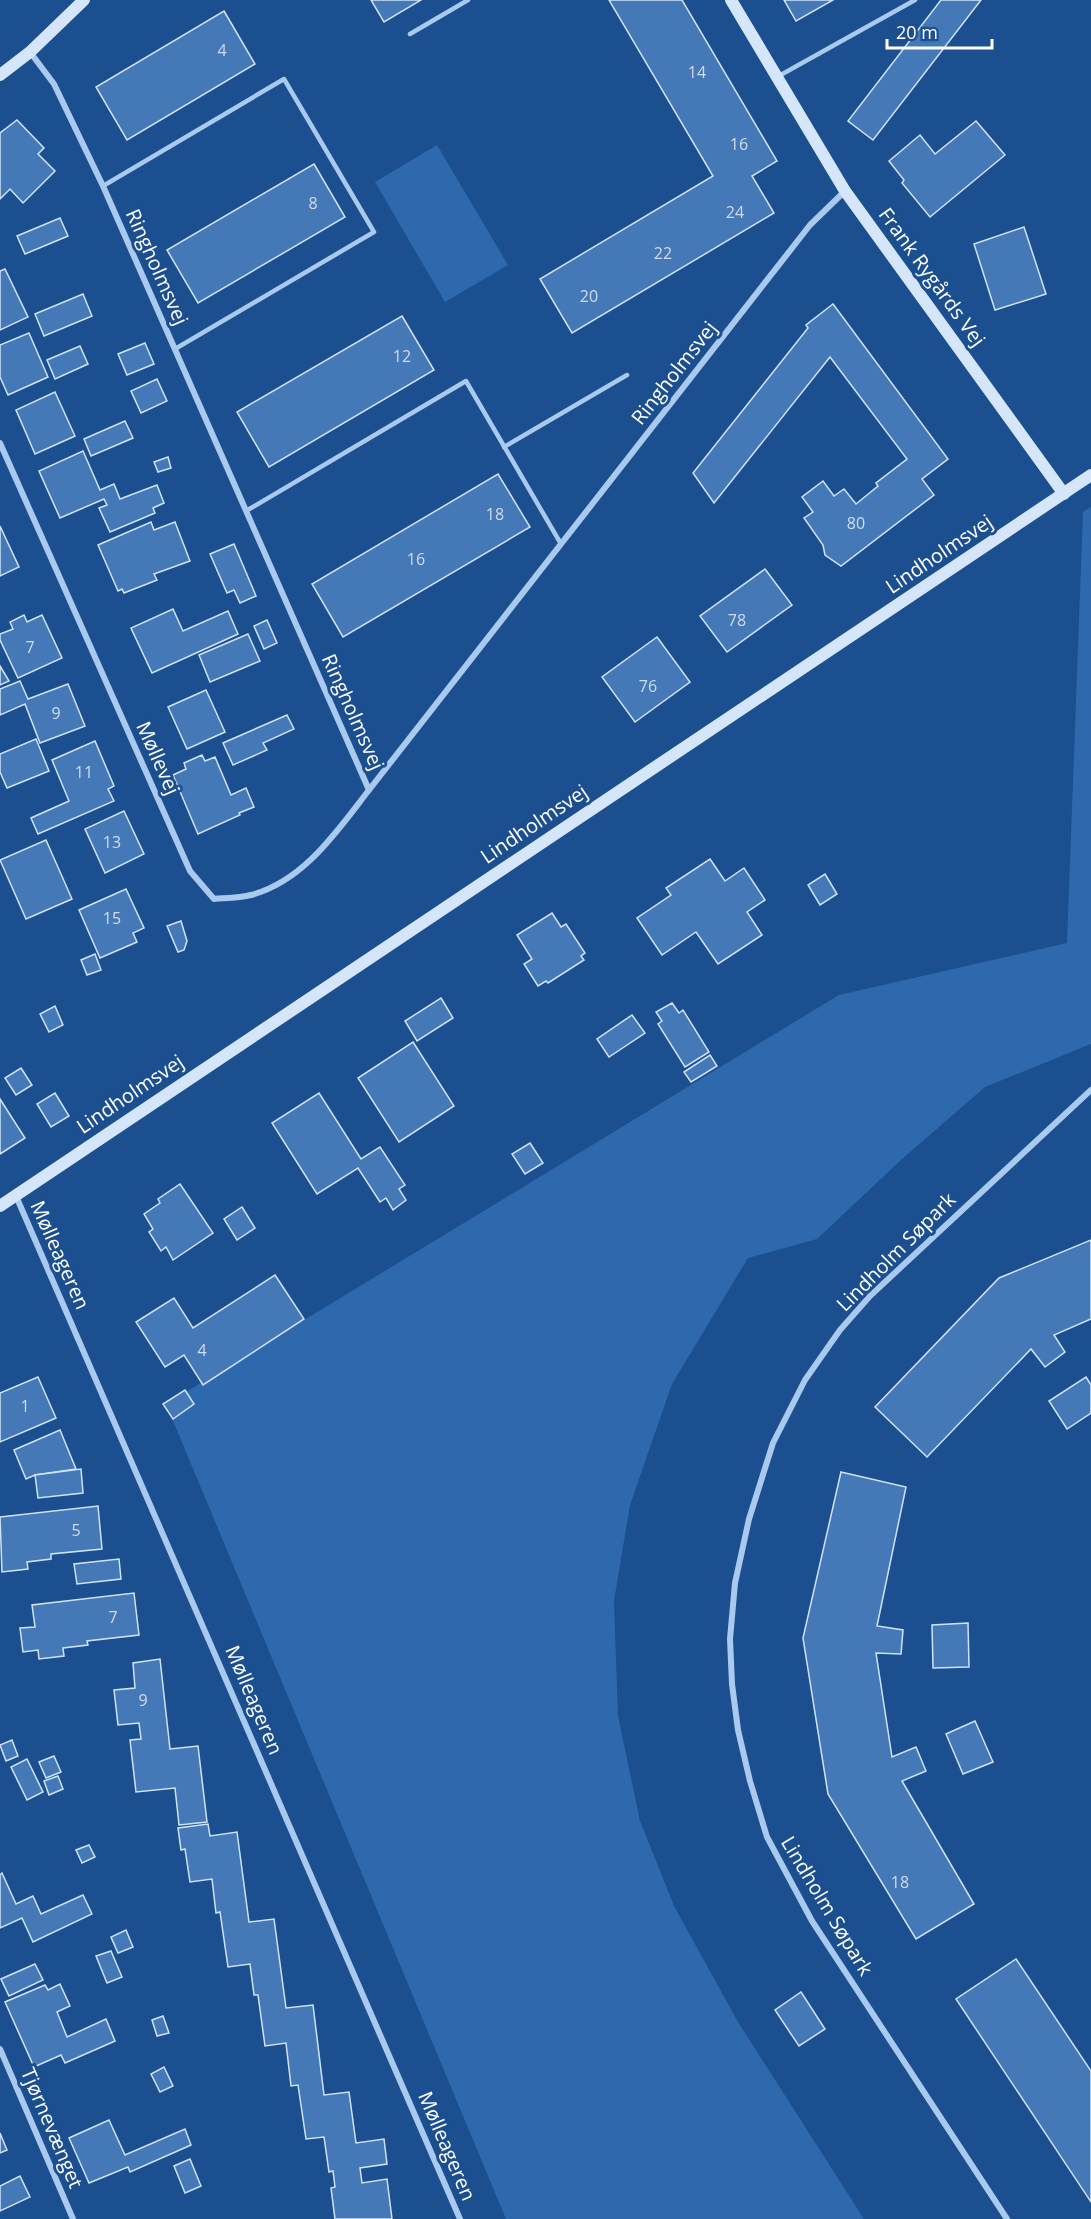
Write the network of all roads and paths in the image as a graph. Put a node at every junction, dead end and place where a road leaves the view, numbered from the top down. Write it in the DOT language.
graph roads {
  1 [pos="84,0"];
  2 [pos="468,0"];
  3 [pos="731,0"];
  4 [pos="915,0"];
  5 [pos="410,34"];
  6 [pos="30,52"];
  7 [pos="0,75"];
  8 [pos="777,77"];
  9 [pos="103,186"];
  10 [pos="845,191"];
  11 [pos="175,349"];
  12 [pos="627,375"];
  13 [pos="0,443"];
  14 [pos="504,447"];
  15 [pos="1091,475"];
  16 [pos="1064,494"];
  17 [pos="246,511"];
  18 [pos="561,544"];
  19 [pos="369,790"];
  20 [pos="1091,1090"];
  21 [pos="16,1196"];
  22 [pos="0,1206"];
  23 [pos="0,2049"];
  24 [pos="74,2219"];
  25 [pos="460,2219"];
  26 [pos="1007,2219"];
  1 -- 6 [label="street"];
  2 -- 5 [label="lane"];
  3 -- 8 [label="street, Frank Rygårds Vej"];
  4 -- 8 [label="lane"];
  6 -- 7 [label="street"];
  6 -- 9 [label="street, Ringholmsvej"];
  8 -- 10 [label="street, Frank Rygårds Vej"];
  9 -- 11 [label="street, Ringholmsvej"];
  9 -- 11 [label="lane"];
  10 -- 16 [label="street, Frank Rygårds Vej"];
  10 -- 18 [label="street, Ringholmsvej"];
  11 -- 17 [label="street, Ringholmsvej"];
  12 -- 14 [label="lane"];
  13 -- 19 [label="street, Møllevej"];
  14 -- 17 [label="lane"];
  14 -- 18 [label="lane"];
  15 -- 16 [label="street, Lindholmsvej"];
  16 -- 21 [label="street, Lindholmsvej"];
  17 -- 19 [label="street, Ringholmsvej"];
  18 -- 19 [label="street, Ringholmsvej"];
  20 -- 26 [label="street, Lindholm Søpark"];
  21 -- 22 [label="street, Lindholmsvej"];
  21 -- 25 [label="street, Mølleageren"];
  23 -- 24 [label="street, Tjørnevænget"];
}
